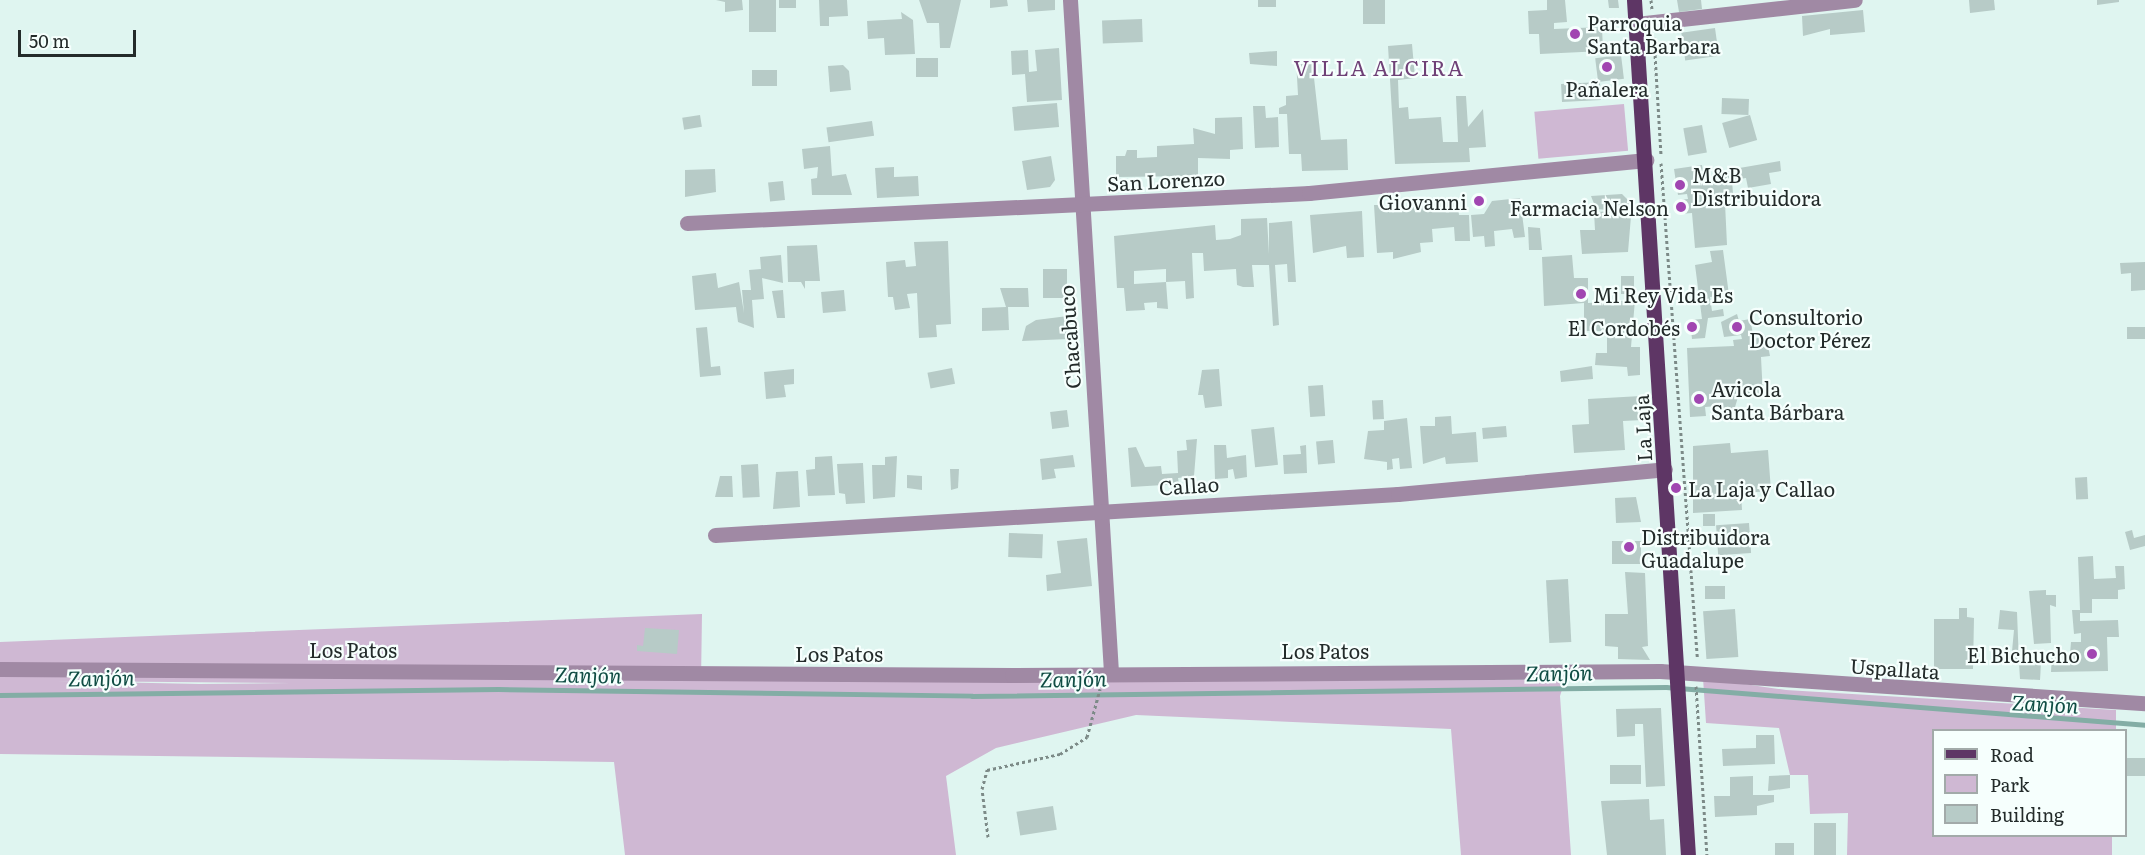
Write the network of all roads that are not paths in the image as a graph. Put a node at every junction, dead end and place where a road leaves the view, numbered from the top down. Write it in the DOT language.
graph roads {
  1 [pos="1070,0"];
  2 [pos="1634,0"];
  3 [pos="1855,0"];
  4 [pos="1636,24"];
  5 [pos="1646,160"];
  6 [pos="1082,206"];
  7 [pos="687,223"];
  8 [pos="1665,469"];
  9 [pos="1101,512"];
  10 [pos="715,535"];
  11 [pos="0,669"];
  12 [pos="1106,672"];
  13 [pos="1678,672"];
  14 [pos="2145,703"];
  15 [pos="1688,855"];
  1 -- 6 [label="street, Chacabuco"];
  2 -- 4 [label="main road, La Laja"];
  3 -- 4 [label="street"];
  4 -- 5 [label="main road, La Laja"];
  5 -- 6 [label="street, San Lorenzo"];
  5 -- 8 [label="main road, La Laja"];
  6 -- 7 [label="street, San Lorenzo"];
  6 -- 9 [label="street, Chacabuco"];
  8 -- 9 [label="street, Callao"];
  8 -- 13 [label="main road, La Laja"];
  9 -- 10 [label="street, Callao"];
  9 -- 12 [label="street, Chacabuco"];
  11 -- 12 [label="street, Los Patos"];
  12 -- 13 [label="street, Los Patos"];
  13 -- 14 [label="street, Uspallata"];
  13 -- 15 [label="main road, La Laja"];
}
